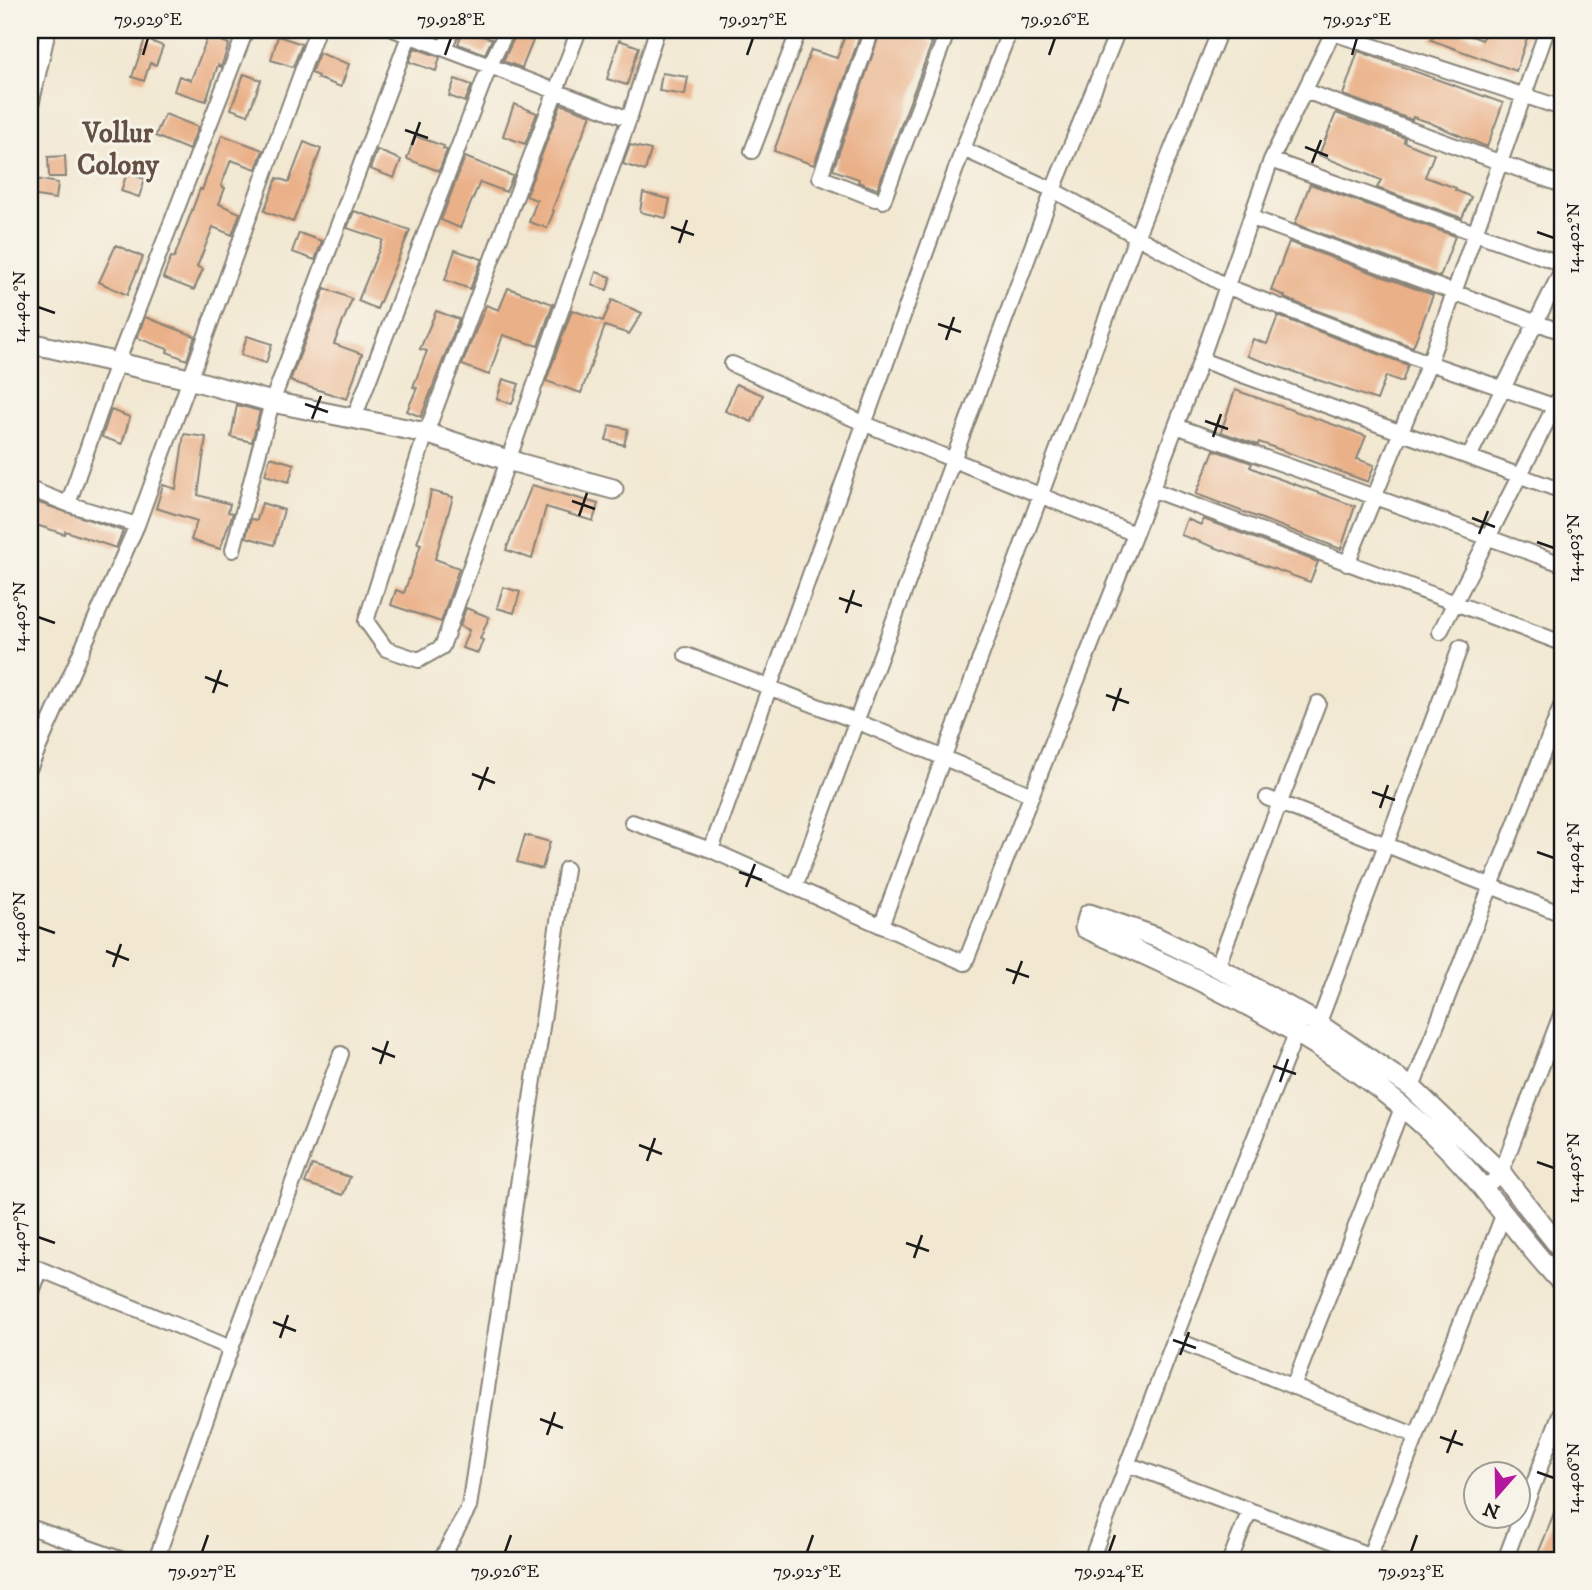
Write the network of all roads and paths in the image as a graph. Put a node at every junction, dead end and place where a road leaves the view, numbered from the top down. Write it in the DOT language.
graph roads {
  1 [pos="48,30"];
  2 [pos="246,30"];
  3 [pos="317,30"];
  4 [pos="452,30"];
  5 [pos="506,30"];
  6 [pos="579,30"];
  7 [pos="657,30"];
  8 [pos="799,30"];
  9 [pos="872,30"];
  10 [pos="925,30"];
  11 [pos="1010,30"];
  12 [pos="1118,30"];
  13 [pos="1220,30"];
  14 [pos="1547,30"];
  15 [pos="1334,31"];
  16 [pos="402,33"];
  17 [pos="947,34"];
  18 [pos="444,48"];
  19 [pos="490,65"];
  20 [pos="555,91"];
  21 [pos="1305,91"];
  22 [pos="1524,94"];
  23 [pos="1562,108"];
  24 [pos="30,110"];
  25 [pos="629,119"];
  26 [pos="963,149"];
  27 [pos="752,150"];
  28 [pos="1271,160"];
  29 [pos="1500,162"];
  30 [pos="1562,185"];
  31 [pos="1053,190"];
  32 [pos="1252,218"];
  33 [pos="1475,232"];
  34 [pos="1137,236"];
  35 [pos="1562,264"];
  36 [pos="1562,270"];
  37 [pos="1228,287"];
  38 [pos="1454,292"];
  39 [pos="1536,322"];
  40 [pos="1562,331"];
  41 [pos="30,343"];
  42 [pos="1201,360"];
  43 [pos="117,363"];
  44 [pos="1429,363"];
  45 [pos="732,364"];
  46 [pos="188,379"];
  47 [pos="1503,389"];
  48 [pos="1562,392"];
  49 [pos="272,402"];
  50 [pos="1558,408"];
  51 [pos="354,418"];
  52 [pos="863,423"];
  53 [pos="1177,426"];
  54 [pos="1400,431"];
  55 [pos="426,433"];
  56 [pos="1469,457"];
  57 [pos="954,459"];
  58 [pos="507,460"];
  59 [pos="1520,475"];
  60 [pos="30,489"];
  61 [pos="612,489"];
  62 [pos="1153,490"];
  63 [pos="1562,491"];
  64 [pos="1043,496"];
  65 [pos="1373,498"];
  66 [pos="68,504"];
  67 [pos="137,525"];
  68 [pos="1135,534"];
  69 [pos="1488,538"];
  70 [pos="233,550"];
  71 [pos="1348,564"];
  72 [pos="1562,564"];
  73 [pos="1454,604"];
  74 [pos="1440,632"];
  75 [pos="1562,643"];
  76 [pos="1460,648"];
  77 [pos="686,655"];
  78 [pos="769,688"];
  79 [pos="1318,703"];
  80 [pos="1562,705"];
  81 [pos="856,721"];
  82 [pos="944,758"];
  83 [pos="30,767"];
  84 [pos="1032,795"];
  85 [pos="1273,801"];
  86 [pos="632,822"];
  87 [pos="1386,845"];
  88 [pos="711,850"];
  89 [pos="566,869"];
  90 [pos="1491,886"];
  91 [pos="795,887"];
  92 [pos="1562,914"];
  93 [pos="881,926"];
  94 [pos="1217,967"];
  95 [pos="1562,1012"];
  96 [pos="1319,1024"];
  97 [pos="1303,1039"];
  98 [pos="341,1054"];
  99 [pos="1412,1088"];
  100 [pos="1402,1108"];
  101 [pos="1501,1173"];
  102 [pos="1484,1189"];
  103 [pos="1503,1213"];
  104 [pos="1562,1250"];
  105 [pos="35,1267"];
  106 [pos="1562,1283"];
  107 [pos="30,1297"];
  108 [pos="1174,1339"];
  109 [pos="231,1348"];
  110 [pos="1293,1387"];
  111 [pos="1562,1409"];
  112 [pos="1417,1436"];
  113 [pos="1127,1464"];
  114 [pos="1250,1510"];
  115 [pos="30,1527"];
  116 [pos="1373,1559"];
  117 [pos="123,1560"];
  118 [pos="156,1560"];
  119 [pos="441,1560"];
  120 [pos="1091,1560"];
  121 [pos="1230,1560"];
  122 [pos="1505,1560"];
  1 -- 24 [label="street"];
  2 -- 43 [label="street"];
  3 -- 46 [label="street"];
  4 -- 18 [label="street"];
  5 -- 19 [label="street"];
  6 -- 20 [label="street"];
  7 -- 25 [label="street"];
  8 -- 27 [label="street"];
  9 -- 17 [label="street"];
  10 -- 17 [label="street"];
  11 -- 26 [label="street"];
  12 -- 31 [label="street"];
  13 -- 34 [label="street"];
  14 -- 22 [label="street"];
  15 -- 21 [label="street"];
  15 -- 22 [label="street"];
  16 -- 18 [label="street"];
  16 -- 49 [label="street"];
  18 -- 19 [label="street"];
  19 -- 20 [label="street"];
  19 -- 51 [label="street"];
  20 -- 25 [label="street"];
  20 -- 55 [label="street"];
  21 -- 28 [label="street"];
  21 -- 29 [label="street"];
  22 -- 23 [label="street"];
  22 -- 29 [label="street"];
  25 -- 58 [label="street"];
  26 -- 31 [label="street"];
  26 -- 52 [label="street"];
  28 -- 32 [label="street"];
  28 -- 33 [label="street"];
  29 -- 30 [label="street"];
  29 -- 33 [label="street"];
  31 -- 34 [label="street"];
  31 -- 57 [label="street"];
  32 -- 37 [label="street"];
  32 -- 38 [label="street"];
  33 -- 35 [label="street"];
  33 -- 38 [label="street"];
  34 -- 37 [label="street"];
  34 -- 64 [label="street"];
  36 -- 39 [label="street"];
  37 -- 42 [label="street"];
  37 -- 44 [label="street"];
  38 -- 39 [label="street"];
  38 -- 44 [label="street"];
  39 -- 40 [label="street"];
  39 -- 47 [label="street"];
  41 -- 43 [label="street"];
  42 -- 53 [label="street"];
  42 -- 54 [label="street"];
  43 -- 46 [label="street"];
  43 -- 66 [label="street"];
  44 -- 47 [label="street"];
  44 -- 54 [label="street"];
  45 -- 52 [label="street"];
  46 -- 49 [label="street"];
  46 -- 67 [label="street"];
  47 -- 50 [label="street"];
  47 -- 56 [label="street"];
  48 -- 50 [label="street"];
  49 -- 51 [label="street"];
  49 -- 70 [label="street"];
  50 -- 59 [label="street"];
  51 -- 55 [label="street"];
  52 -- 57 [label="street"];
  52 -- 78 [label="street"];
  53 -- 62 [label="street"];
  53 -- 65 [label="street"];
  54 -- 56 [label="street"];
  54 -- 65 [label="street"];
  55 -- 58 [label="street"];
  55 -- 58 [label="street"];
  56 -- 59 [label="street"];
  57 -- 64 [label="street"];
  57 -- 81 [label="street"];
  58 -- 61 [label="street"];
  59 -- 63 [label="street"];
  59 -- 69 [label="street"];
  60 -- 66 [label="street"];
  62 -- 68 [label="street"];
  62 -- 71 [label="street"];
  64 -- 68 [label="street"];
  64 -- 82 [label="street"];
  65 -- 69 [label="street"];
  65 -- 71 [label="street"];
  66 -- 67 [label="street"];
  67 -- 83 [label="street"];
  68 -- 84 [label="street"];
  69 -- 72 [label="street"];
  69 -- 73 [label="street"];
  71 -- 73 [label="street"];
  73 -- 74 [label="street"];
  73 -- 75 [label="street"];
  76 -- 87 [label="street"];
  77 -- 78 [label="street"];
  78 -- 81 [label="street"];
  78 -- 88 [label="street"];
  79 -- 85 [label="street"];
  80 -- 90 [label="street"];
  81 -- 82 [label="street"];
  81 -- 91 [label="street"];
  82 -- 84 [label="street"];
  82 -- 93 [label="street"];
  84 -- 93 [label="street"];
  85 -- 87 [label="street"];
  85 -- 94 [label="street"];
  86 -- 88 [label="street"];
  87 -- 90 [label="street"];
  87 -- 96 [label="street"];
  88 -- 91 [label="street"];
  89 -- 119 [label="street"];
  90 -- 92 [label="street"];
  90 -- 99 [label="street"];
  91 -- 93 [label="street"];
  94 -- 96 [label="street"];
  94 -- 97 [label="street"];
  95 -- 101 [label="street"];
  96 -- 97 [label="street"];
  96 -- 99 [label="street"];
  97 -- 100 [label="street"];
  97 -- 108 [label="street"];
  98 -- 109 [label="street"];
  99 -- 101 [label="street"];
  100 -- 102 [label="street"];
  100 -- 110 [label="street"];
  101 -- 102 [label="street"];
  101 -- 104 [label="street"];
  102 -- 103 [label="street"];
  103 -- 106 [label="street"];
  103 -- 112 [label="street"];
  105 -- 107 [label="street"];
  105 -- 109 [label="street"];
  108 -- 110 [label="street"];
  108 -- 113 [label="street"];
  109 -- 118 [label="street"];
  110 -- 112 [label="street"];
  111 -- 122 [label="street"];
  112 -- 116 [label="street"];
  113 -- 114 [label="street"];
  113 -- 120 [label="street"];
  114 -- 116 [label="street"];
  114 -- 121 [label="street"];
  115 -- 117 [label="street"];
}
